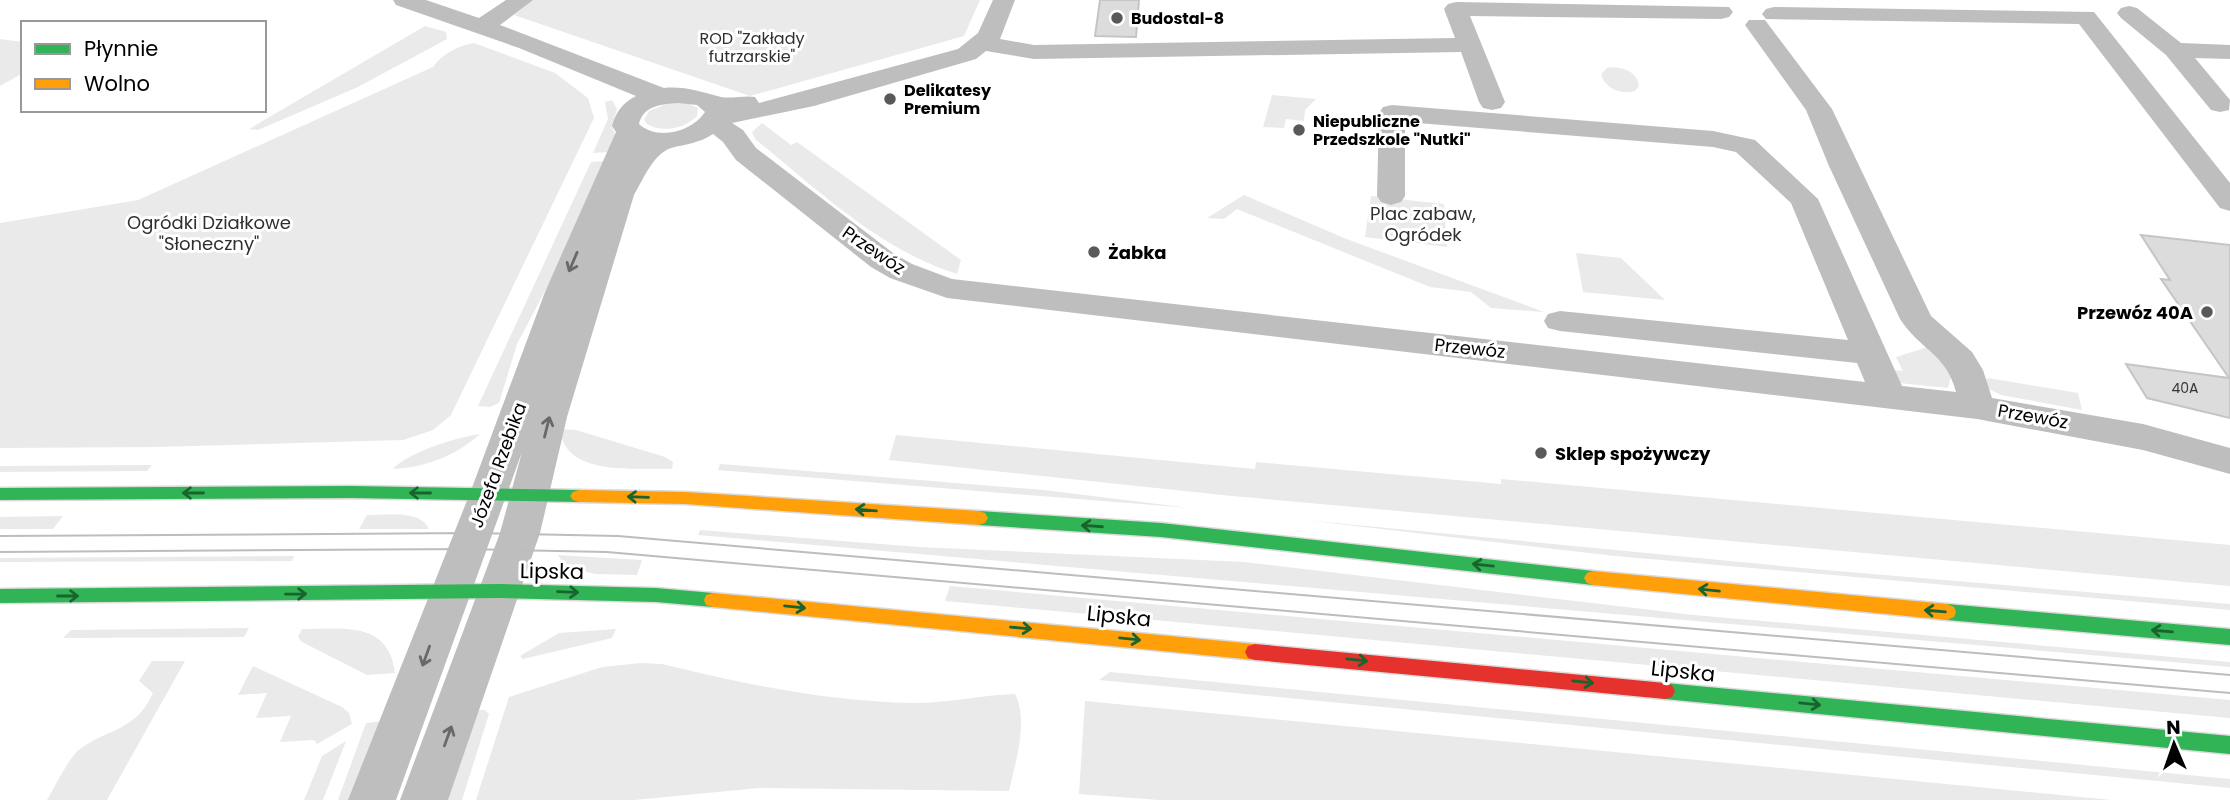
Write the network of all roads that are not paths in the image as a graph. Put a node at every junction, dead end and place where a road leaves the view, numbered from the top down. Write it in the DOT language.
graph roads {
  1 [pos="404,0"];
  2 [pos="522,0"];
  3 [pos="1003,0"];
  4 [pos="1746,8"];
  5 [pos="2129,13"];
  6 [pos="481,27"];
  7 [pos="983,43"];
  8 [pos="1470,45"];
  9 [pos="2230,52"];
  10 [pos="2181,57"];
  11 [pos="2230,65"];
  12 [pos="613,78"];
  13 [pos="662,96"];
  14 [pos="1492,102"];
  15 [pos="2227,108"];
  16 [pos="632,120"];
  17 [pos="700,124"];
  18 [pos="1391,196"];
  19 [pos="2230,202"];
  20 [pos="1560,321"];
  21 [pos="1871,353"];
  22 [pos="1888,395"];
  23 [pos="1977,407"];
  24 [pos="2230,461"];
  25 [pos="489,493"];
  26 [pos="0,494"];
  27 [pos="530,494"];
  28 [pos="499,591"];
  29 [pos="450,592"];
  30 [pos="0,596"];
  31 [pos="2230,636"];
  32 [pos="2230,745"];
  33 [pos="372,800"];
  34 [pos="424,800"];
  1 -- 6 [label="street"];
  2 -- 6 [label="street"];
  3 -- 7 [label="street"];
  4 -- 8 [label="street"];
  4 -- 19 [label="street"];
  4 -- 23 [label="street"];
  5 -- 10 [label="street"];
  6 -- 12 [label="street"];
  7 -- 8 [label="street"];
  7 -- 17 [label="street"];
  8 -- 14 [label="street"];
  9 -- 10 [label="street"];
  10 -- 11 [label="street"];
  10 -- 15 [label="street"];
  12 -- 13 [label="street"];
  12 -- 16 [label="street"];
  13 -- 16 [label="street"];
  13 -- 17 [label="street"];
  16 -- 17 [label="street"];
  16 -- 25 [label="street, Józefa Rzebika, one-way"];
  17 -- 22 [label="street, Przewóz"];
  27 -- 17 [label="street, Józefa Rzebika, one-way"];
  18 -- 21 [label="street"];
  20 -- 21 [label="street"];
  21 -- 22 [label="street"];
  22 -- 23 [label="street, Przewóz"];
  23 -- 24 [label="street, Przewóz"];
  25 -- 26 [label="main road, one-way"];
  25 -- 27 [label="main road"];
  25 -- 29 [label="street, Józefa Rzebika"];
  27 -- 28 [label="street, Józefa Rzebika"];
  31 -- 27 [label="main road, one-way"];
  28 -- 29 [label="main road, Lipska"];
  28 -- 32 [label="main road, Lipska, one-way"];
  34 -- 28 [label="street, Józefa Rzebika, one-way"];
  30 -- 29 [label="main road, Lipska, one-way"];
  29 -- 33 [label="street, Józefa Rzebika, one-way"];
}
